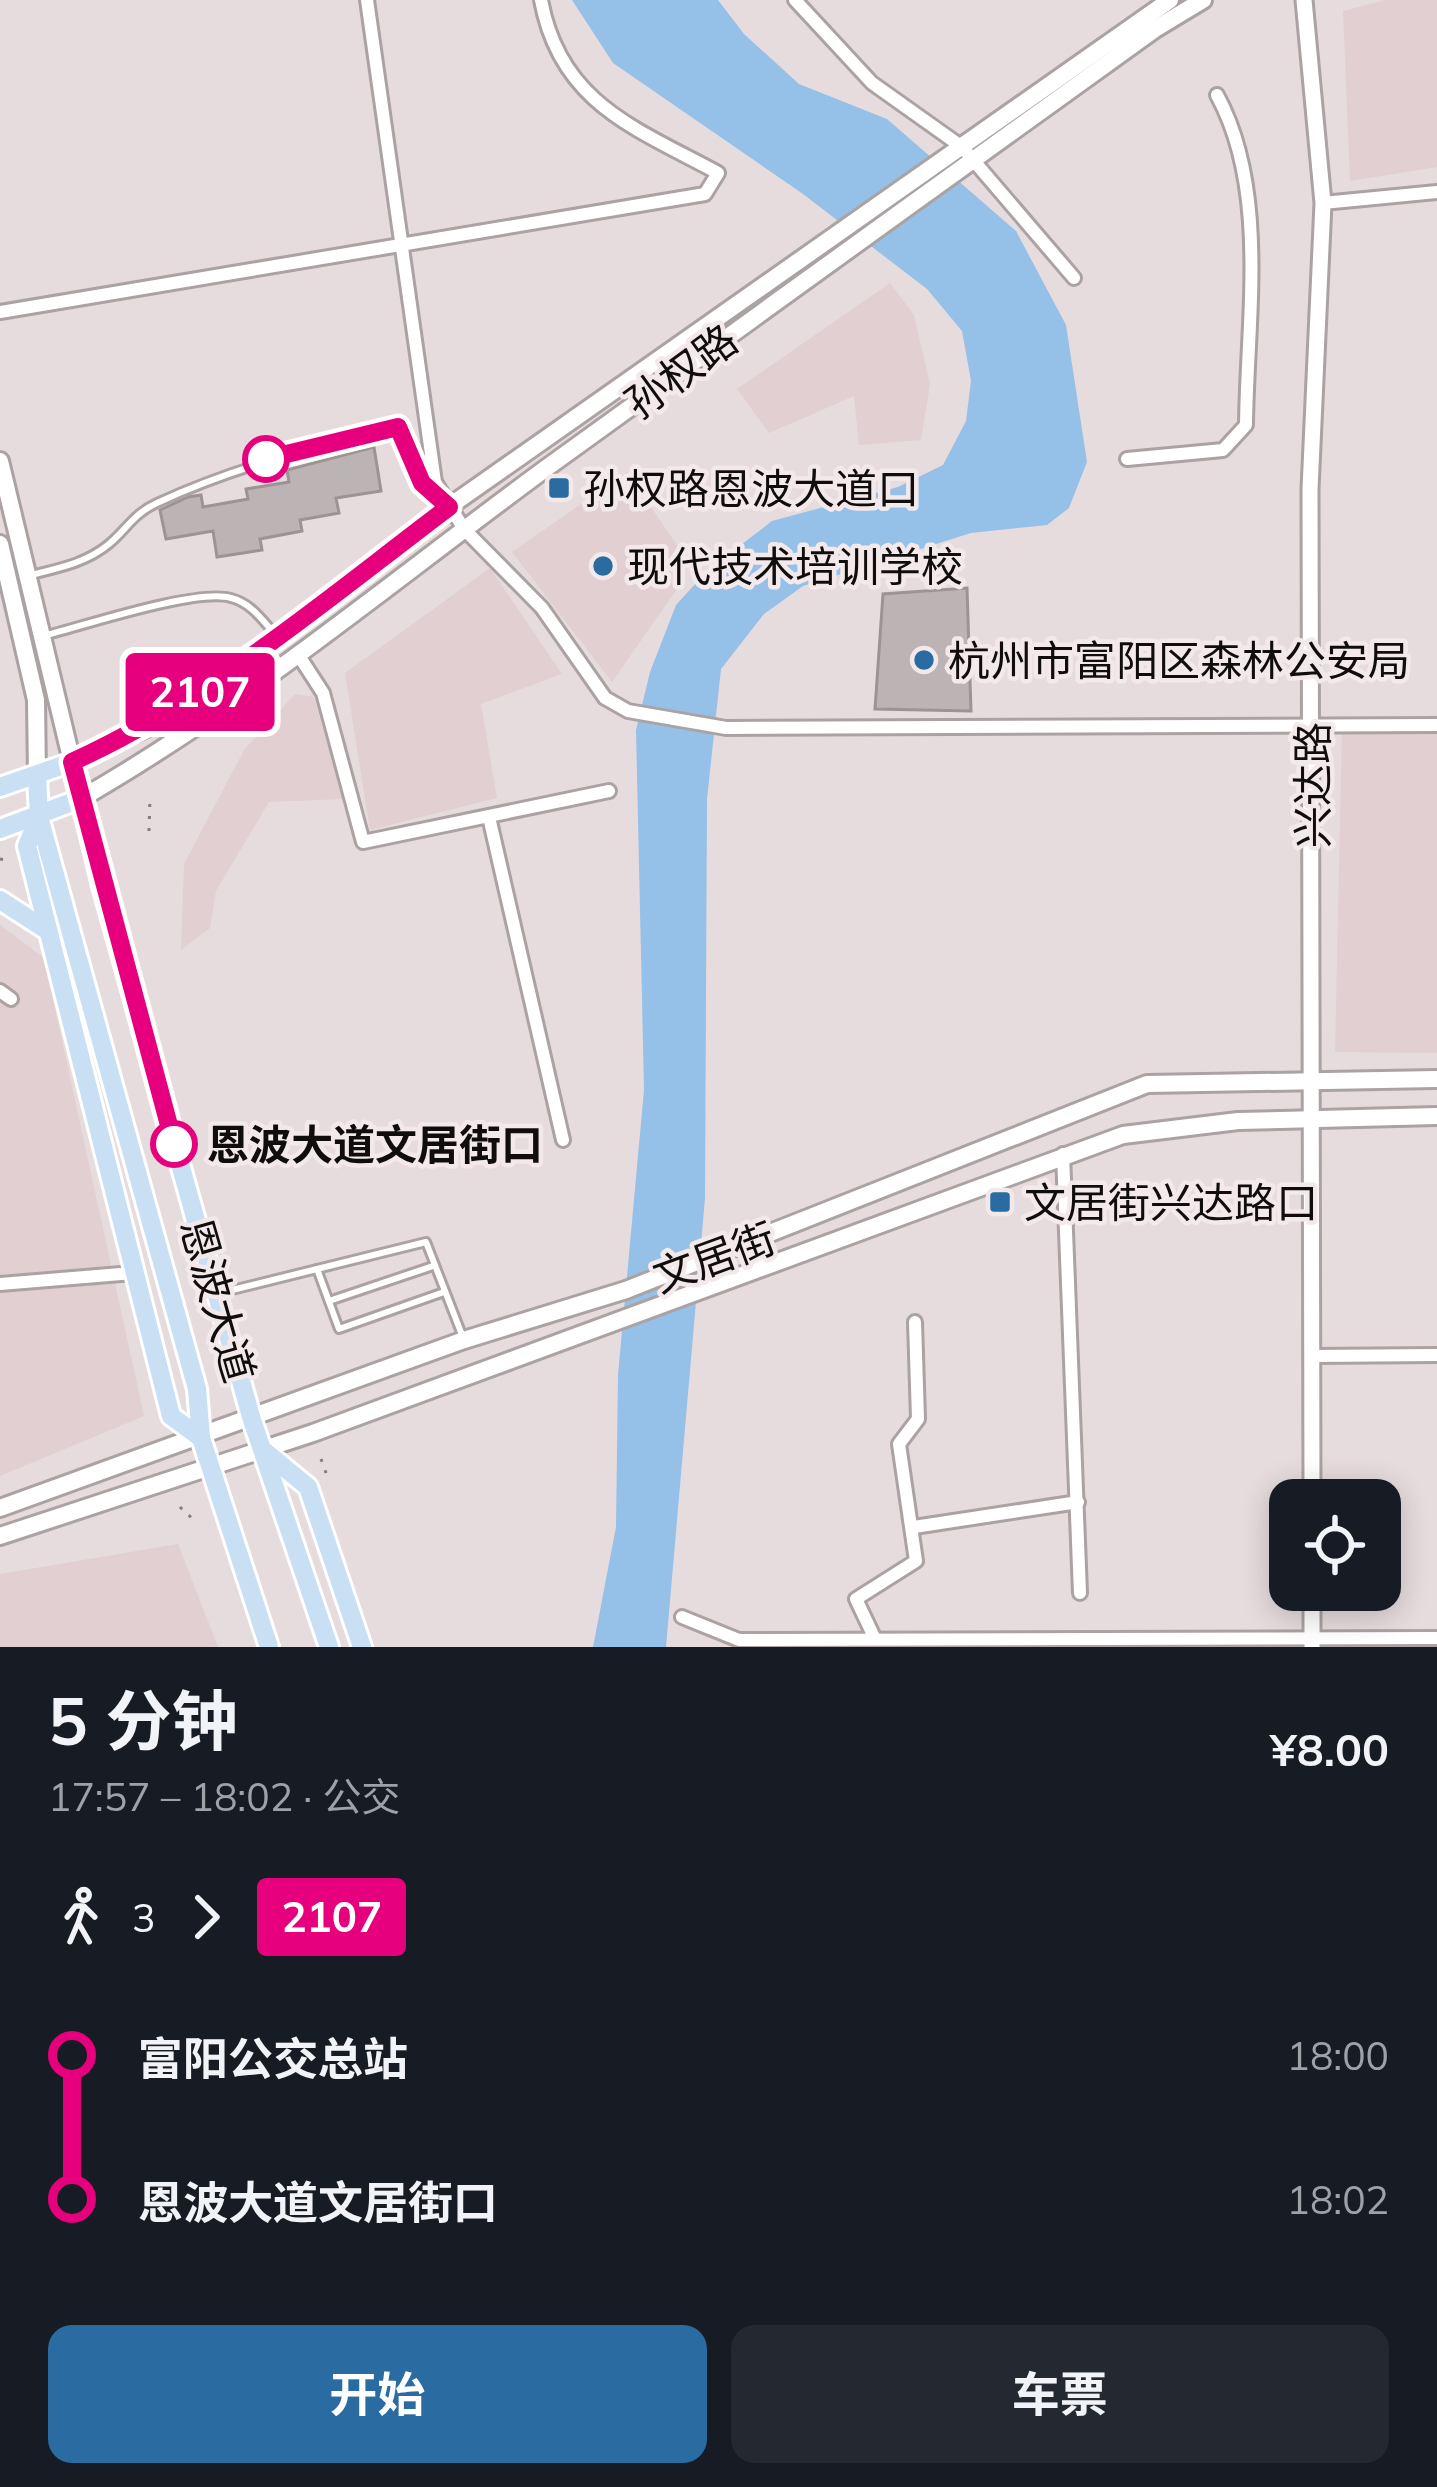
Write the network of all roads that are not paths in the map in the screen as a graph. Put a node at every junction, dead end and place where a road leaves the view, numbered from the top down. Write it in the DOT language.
graph roads {
  1 [pos="367,0"];
  2 [pos="541,0"];
  3 [pos="795,0"];
  4 [pos="1170,0"];
  5 [pos="1203,0"];
  6 [pos="1304,0"];
  7 [pos="1141,8"];
  8 [pos="1216,95"];
  9 [pos="968,154"];
  10 [pos="1437,192"];
  11 [pos="1323,203"];
  12 [pos="838,246"];
  13 [pos="405,247"];
  14 [pos="1074,278"];
  15 [pos="0,312"];
  16 [pos="1127,459"];
  17 [pos="0,460"];
  18 [pos="449,507"];
  19 [pos="464,529"];
  20 [pos="0,544"];
  21 [pos="28,575"];
  22 [pos="43,636"];
  23 [pos="278,636"];
  24 [pos="299,656"];
  25 [pos="1312,724"];
  26 [pos="1437,725"];
  27 [pos="72,762"];
  28 [pos="37,776"];
  29 [pos="0,787"];
  30 [pos="609,791"];
  31 [pos="80,799"];
  32 [pos="39,817"];
  33 [pos="489,817"];
  34 [pos="0,829"];
  35 [pos="0,900"];
  36 [pos="48,931"];
  37 [pos="1313,1079"];
  38 [pos="1437,1079"];
  39 [pos="1437,1116"];
  40 [pos="1313,1118"];
  41 [pos="562,1140"];
  42 [pos="1063,1153"];
  43 [pos="435,1266"];
  44 [pos="316,1269"];
  45 [pos="133,1273"];
  46 [pos="0,1284"];
  47 [pos="444,1292"];
  48 [pos="216,1294"];
  49 [pos="328,1301"];
  50 [pos="915,1322"];
  51 [pos="464,1340"];
  52 [pos="1312,1355"];
  53 [pos="1437,1355"];
  54 [pos="252,1420"];
  55 [pos="201,1438"];
  56 [pos="262,1450"];
  57 [pos="211,1469"];
  58 [pos="1312,1479"];
  59 [pos="1078,1502"];
  60 [pos="0,1508"];
  61 [pos="914,1527"];
  62 [pos="0,1536"];
  63 [pos="1080,1593"];
  64 [pos="1312,1611"];
  65 [pos="682,1617"];
  66 [pos="874,1636"];
  67 [pos="1437,1638"];
  68 [pos="859,1641"];
  69 [pos="1312,1644"];
  70 [pos="269,1647"];
  71 [pos="329,1647"];
  72 [pos="362,1647"];
  1 -- 13 [label="street"];
  2 -- 13 [label="street"];
  3 -- 9 [label="street"];
  4 -- 7 [label="main road, 孙权路"];
  5 -- 9 [label="main road, 孙权路"];
  6 -- 11 [label="street, 兴达路"];
  7 -- 9 [label="main road, 孙权路"];
  8 -- 16 [label="street"];
  9 -- 12 [label="main road, 孙权路"];
  9 -- 14 [label="street"];
  10 -- 11 [label="street"];
  11 -- 25 [label="street, 兴达路"];
  12 -- 18 [label="main road, 孙权路"];
  12 -- 19 [label="main road, 孙权路"];
  13 -- 15 [label="street"];
  13 -- 18 [label="street"];
  17 -- 21 [label="main road, 恩波大道"];
  18 -- 19 [label="street"];
  18 -- 21 [label="lane"];
  18 -- 23 [label="main road, 孙权路"];
  19 -- 24 [label="main road, 孙权路"];
  19 -- 25 [label="street"];
  20 -- 28 [label="main road, 恩波大道"];
  21 -- 22 [label="main road, 恩波大道"];
  22 -- 23 [label="lane"];
  22 -- 27 [label="main road, 恩波大道"];
  23 -- 27 [label="main road, 孙权路"];
  24 -- 31 [label="main road, 孙权路"];
  24 -- 33 [label="street"];
  25 -- 26 [label="street"];
  25 -- 37 [label="street, 兴达路"];
  27 -- 28 [label="main road, 孙权路"];
  27 -- 31 [label="main road, 恩波大道"];
  28 -- 29 [label="main road, 孙权路"];
  28 -- 32 [label="main road, 恩波大道"];
  30 -- 33 [label="street"];
  31 -- 32 [label="main road, 孙权路"];
  31 -- 48 [label="main road, 恩波大道"];
  32 -- 34 [label="main road, 孙权路"];
  32 -- 36 [label="main road"];
  32 -- 55 [label="main road, 恩波大道"];
  33 -- 41 [label="street"];
  35 -- 36 [label="main road"];
  36 -- 45 [label="main road"];
  37 -- 38 [label="main road, 文居街"];
  37 -- 40 [label="street, 兴达路"];
  37 -- 51 [label="main road, 文居街"];
  39 -- 40 [label="main road, 文居街"];
  40 -- 42 [label="main road, 文居街"];
  40 -- 52 [label="street, 兴达路"];
  42 -- 56 [label="main road, 文居街"];
  42 -- 59 [label="street"];
  43 -- 44 [label="lane"];
  43 -- 47 [label="lane"];
  43 -- 49 [label="lane"];
  44 -- 48 [label="lane"];
  44 -- 49 [label="lane"];
  45 -- 46 [label="street"];
  45 -- 55 [label="main road"];
  47 -- 49 [label="lane"];
  47 -- 51 [label="lane"];
  48 -- 54 [label="main road, 恩波大道"];
  50 -- 61 [label="street"];
  51 -- 54 [label="main road, 文居街"];
  52 -- 53 [label="street"];
  52 -- 58 [label="street, 兴达路"];
  54 -- 55 [label="main road, 文居街"];
  54 -- 56 [label="main road, 恩波大道"];
  55 -- 57 [label="main road, 恩波大道"];
  55 -- 60 [label="main road, 文居街"];
  56 -- 57 [label="main road, 文居街"];
  56 -- 71 [label="main road, 恩波大道"];
  56 -- 72 [label="main road"];
  57 -- 62 [label="main road, 文居街"];
  57 -- 70 [label="main road, 恩波大道"];
  59 -- 61 [label="street"];
  59 -- 63 [label="street"];
  61 -- 66 [label="street"];
  64 -- 69 [label="street"];
  65 -- 68 [label="street"];
  66 -- 68 [label="street"];
  66 -- 69 [label="street"];
  67 -- 69 [label="street"];
}
